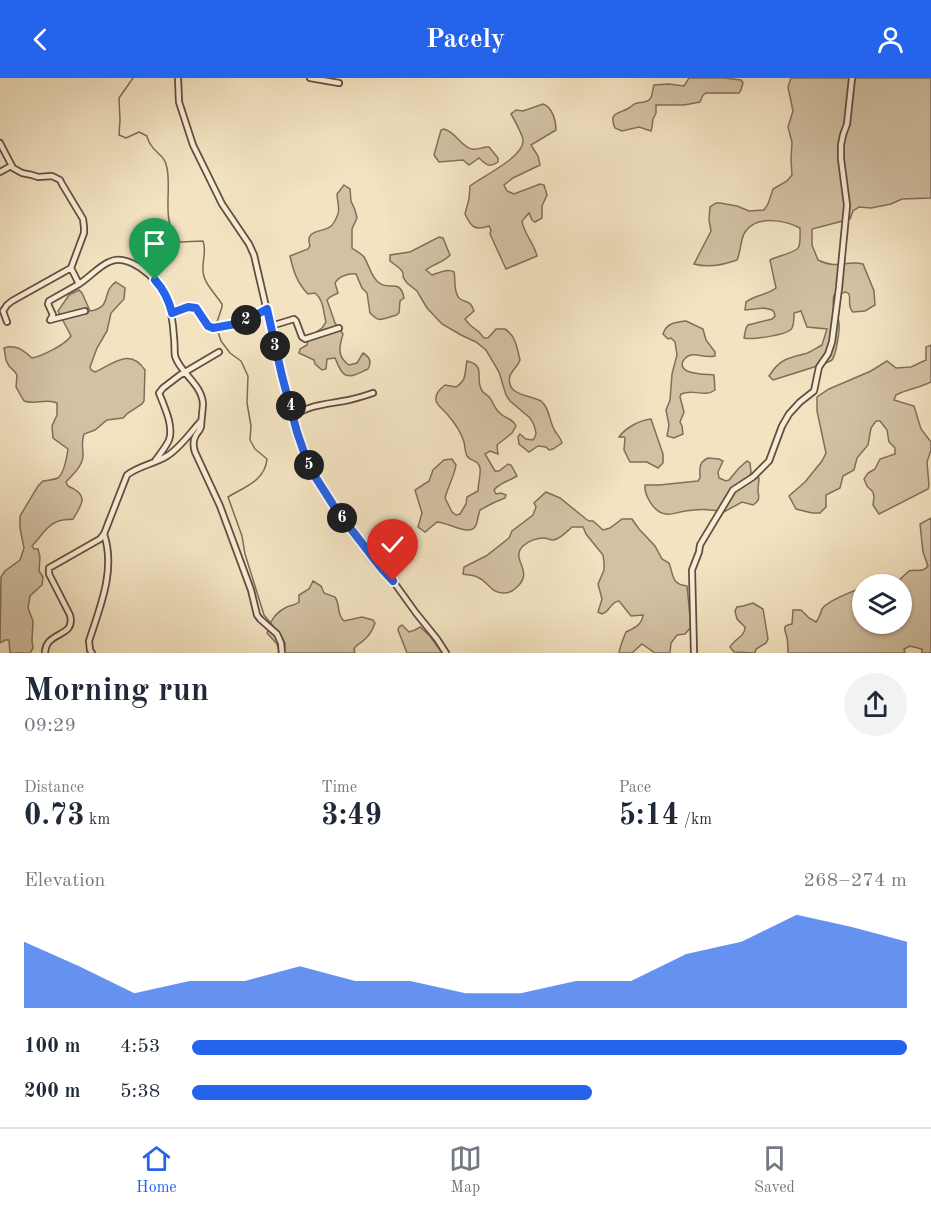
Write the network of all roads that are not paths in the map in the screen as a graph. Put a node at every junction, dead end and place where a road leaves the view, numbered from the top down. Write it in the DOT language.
graph roads {
  1 [pos="178,78"];
  2 [pos="310,78"];
  3 [pos="852,78"];
  4 [pos="339,83"];
  5 [pos="0,142"];
  6 [pos="11,166"];
  7 [pos="0,172"];
  8 [pos="71,268"];
  9 [pos="79,284"];
  10 [pos="267,309"];
  11 [pos="85,311"];
  12 [pos="172,313"];
  13 [pos="8,322"];
  14 [pos="271,326"];
  15 [pos="339,328"];
  16 [pos="219,352"];
  17 [pos="186,373"];
  18 [pos="373,393"];
  19 [pos="294,416"];
  20 [pos="201,421"];
  21 [pos="154,463"];
  22 [pos="104,534"];
  23 [pos="45,653"];
  24 [pos="92,653"];
  25 [pos="282,653"];
  26 [pos="446,653"];
  27 [pos="694,653"];
  1 -- 10 [label="street"];
  2 -- 4 [label="street"];
  3 -- 27 [label="street"];
  5 -- 6 [label="street"];
  6 -- 7 [label="street"];
  6 -- 8 [label="street"];
  8 -- 9 [label="street"];
  8 -- 13 [label="street"];
  9 -- 11 [label="street"];
  9 -- 12 [label="street"];
  10 -- 12 [label="street"];
  10 -- 14 [label="street"];
  12 -- 17 [label="street"];
  14 -- 15 [label="street"];
  14 -- 19 [label="street"];
  16 -- 17 [label="street"];
  17 -- 20 [label="street"];
  17 -- 21 [label="street"];
  18 -- 19 [label="street"];
  19 -- 26 [label="street"];
  20 -- 21 [label="street"];
  20 -- 25 [label="street"];
  21 -- 22 [label="street"];
  22 -- 23 [label="street"];
  22 -- 24 [label="street"];
}
